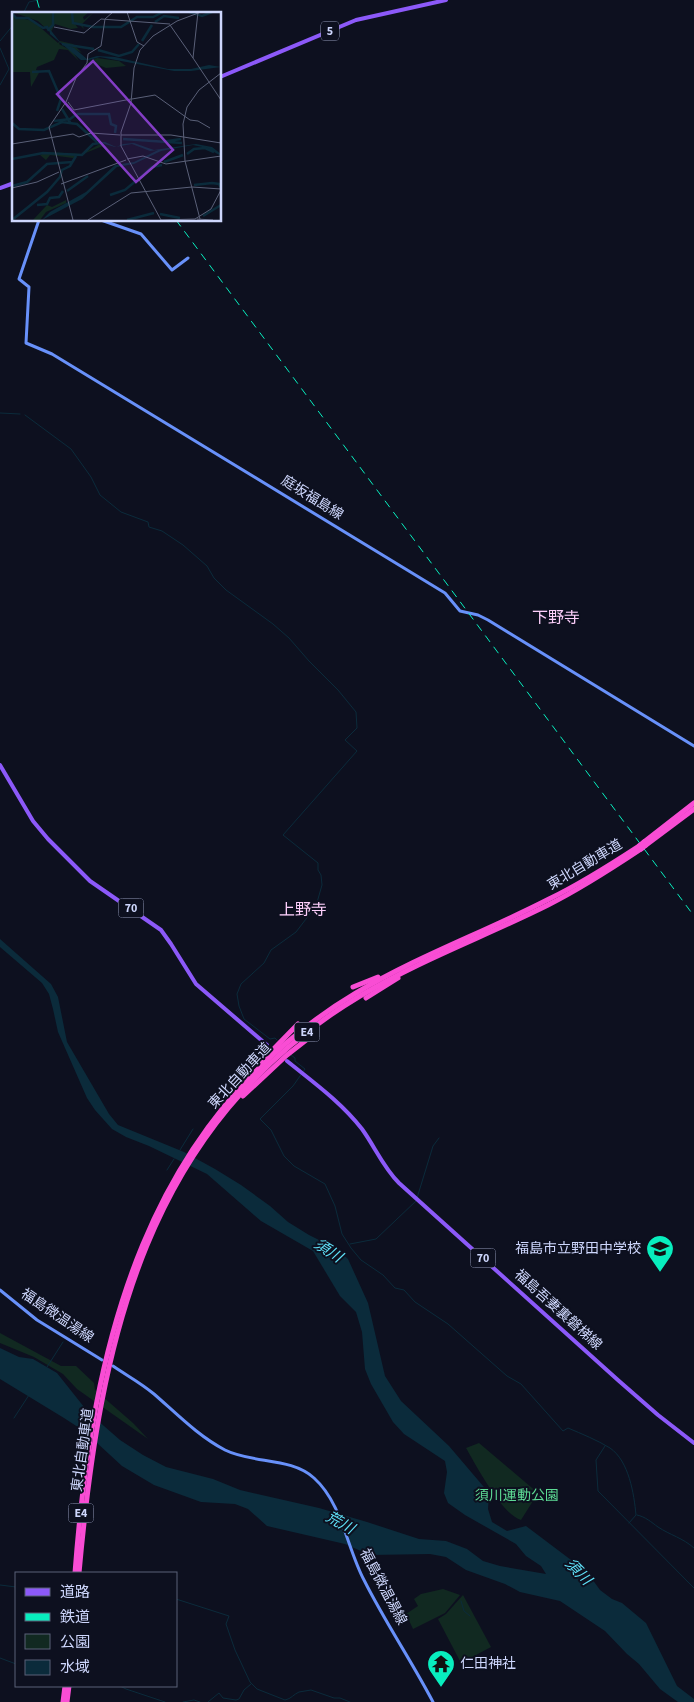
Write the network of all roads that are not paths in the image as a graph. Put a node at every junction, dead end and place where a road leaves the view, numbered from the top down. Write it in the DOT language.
graph roads {
  1 [pos="446,0"];
  2 [pos="221,77"];
  3 [pos="12,184"];
  4 [pos="0,188"];
  5 [pos="39,221"];
  6 [pos="104,221"];
  7 [pos="188,258"];
  8 [pos="694,746"];
  9 [pos="0,766"];
  10 [pos="694,803"];
  11 [pos="694,809"];
  12 [pos="643,846"];
  13 [pos="433,952"];
  14 [pos="440,955"];
  15 [pos="353,987"];
  16 [pos="366,998"];
  17 [pos="298,1024"];
  18 [pos="310,1037"];
  19 [pos="267,1045"];
  20 [pos="287,1061"];
  21 [pos="221,1114"];
  22 [pos="0,1290"];
  23 [pos="102,1360"];
  24 [pos="113,1366"];
  25 [pos="694,1443"];
  26 [pos="90,1454"];
  27 [pos="75,1572"];
  28 [pos="80,1572"];
  29 [pos="67,1687"];
  30 [pos="63,1702"];
  31 [pos="68,1702"];
  32 [pos="433,1702"];
  1 -- 2 [label="main road, 5"];
  3 -- 4 [label="main road"];
  5 -- 8 [label="main road, 庭坂福島線"];
  6 -- 7 [label="main road"];
  9 -- 19 [label="main road, 70"];
  10 -- 12 [label="highway, 東北自動車道 / E4"];
  11 -- 12 [label="highway, 東北自動車道 / E4"];
  12 -- 13 [label="highway, 東北自動車道 / E4"];
  12 -- 14 [label="highway, 東北自動車道 / E4"];
  13 -- 15 [label="highway"];
  13 -- 21 [label="highway, 東北自動車道 / E4"];
  14 -- 16 [label="highway"];
  14 -- 21 [label="highway, 東北自動車道 / E4"];
  17 -- 21 [label="highway"];
  18 -- 21 [label="highway"];
  20 -- 25 [label="main road, 福島吾妻裏磐梯線 / 70"];
  21 -- 26 [label="highway, 東北自動車道 / E4"];
  22 -- 23 [label="main road, 福島微温湯線"];
  24 -- 32 [label="main road, 福島微温湯線"];
  26 -- 27 [label="highway, 東北自動車道 / E4"];
  26 -- 28 [label="highway, 東北自動車道 / E4"];
  29 -- 30 [label="highway"];
  29 -- 31 [label="highway"];
}
